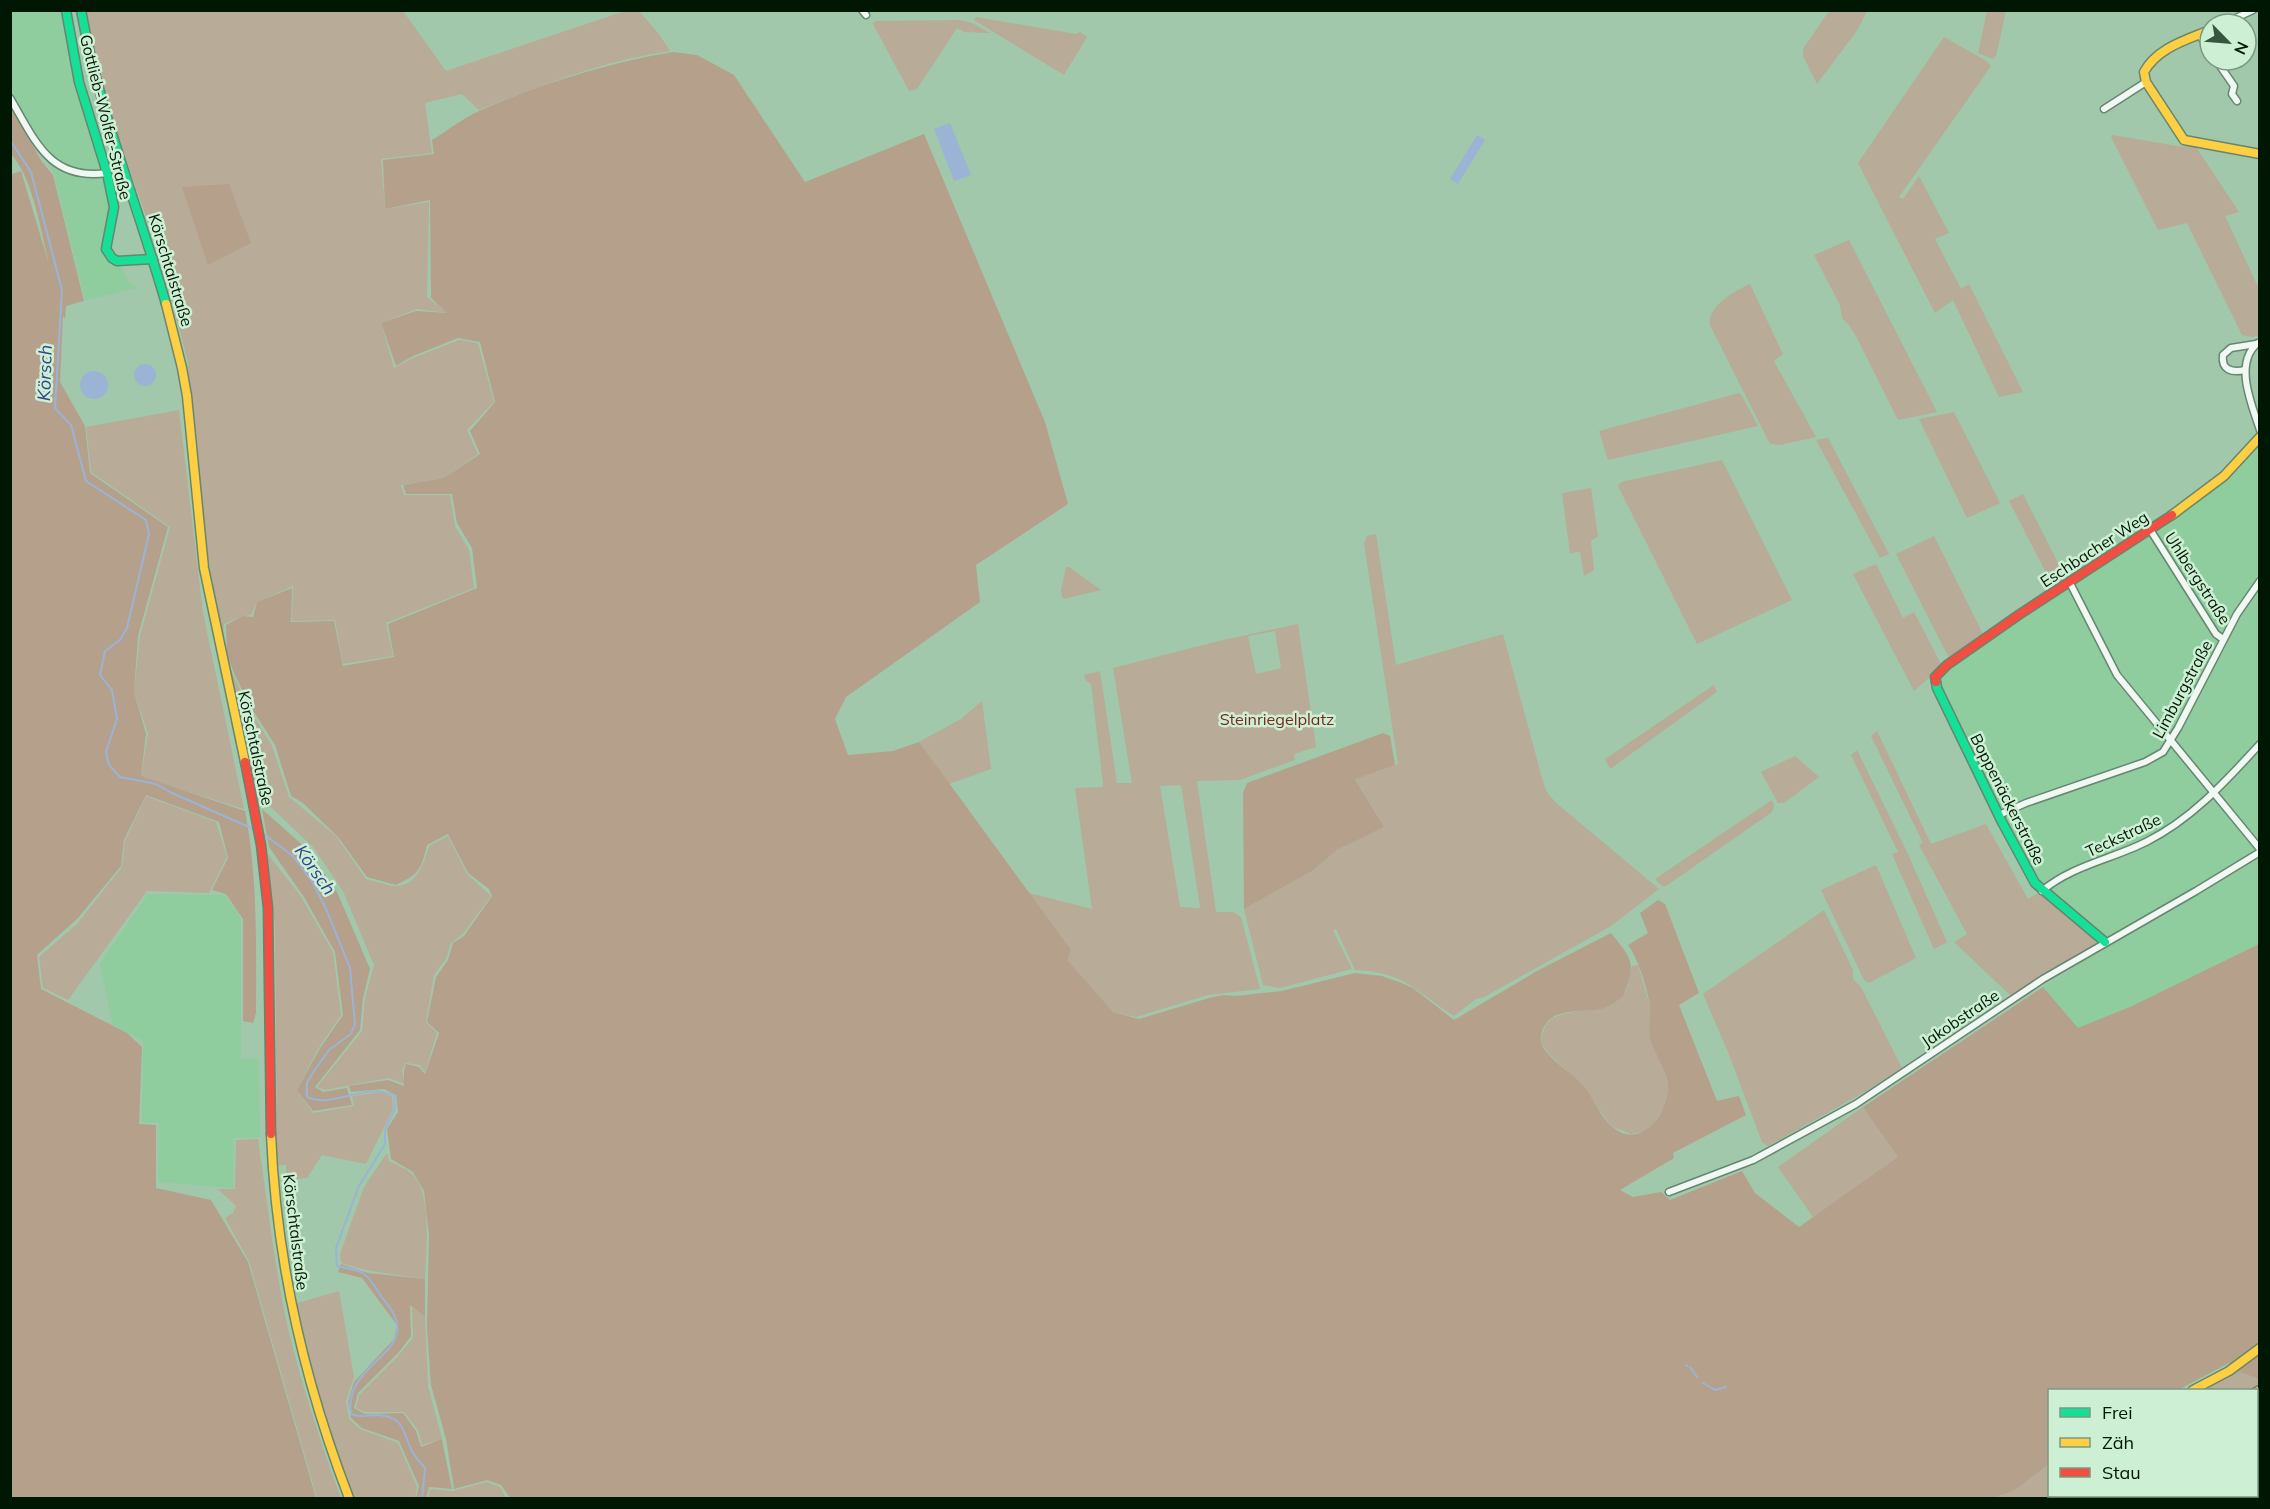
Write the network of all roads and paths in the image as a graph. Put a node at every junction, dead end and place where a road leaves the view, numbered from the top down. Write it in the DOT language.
graph roads {
  1 [pos="66,10"];
  2 [pos="81,10"];
  3 [pos="2198,34"];
  4 [pos="2224,72"];
  5 [pos="2146,82"];
  6 [pos="10,98"];
  7 [pos="2237,101"];
  8 [pos="2104,109"];
  9 [pos="2259,154"];
  10 [pos="107,173"];
  11 [pos="153,259"];
  12 [pos="2259,343"];
  13 [pos="2245,370"];
  14 [pos="2259,430"];
  15 [pos="2259,437"];
  16 [pos="2151,531"];
  17 [pos="2259,581"];
  18 [pos="2070,583"];
  19 [pos="2223,639"];
  20 [pos="1935,676"];
  21 [pos="2171,741"];
  22 [pos="2259,744"];
  23 [pos="2214,794"];
  24 [pos="1999,815"];
  25 [pos="2259,850"];
  26 [pos="2042,891"];
  27 [pos="2105,942"];
  28 [pos="1668,1192"];
  29 [pos="2259,1348"];
  30 [pos="2195,1389"];
  31 [pos="349,1498"];
  1 -- 10 [label="main road, Gottlieb-Wolfer-Straße"];
  2 -- 11 [label="main road, Körschtalstraße"];
  3 -- 5 [label="main road"];
  4 -- 7 [label="street"];
  5 -- 8 [label="street"];
  5 -- 9 [label="main road"];
  6 -- 10 [label="street"];
  10 -- 11 [label="main road, Gottlieb-Wolfer-Straße"];
  11 -- 31 [label="main road, Körschtalstraße"];
  12 -- 13 [label="street"];
  12 -- 13 [label="street"];
  13 -- 14 [label="street"];
  15 -- 16 [label="main road, Eschbacher Weg"];
  16 -- 18 [label="main road, Eschbacher Weg"];
  16 -- 19 [label="street, Uhlbergstraße"];
  17 -- 19 [label="street, Limburgstraße"];
  18 -- 20 [label="main road, Eschbacher Weg"];
  18 -- 21 [label="street"];
  19 -- 21 [label="street, Limburgstraße"];
  20 -- 24 [label="main road, Boppenäckerstraße"];
  21 -- 23 [label="street"];
  21 -- 24 [label="street, Limburgstraße"];
  22 -- 23 [label="street, Teckstraße"];
  23 -- 25 [label="street"];
  23 -- 26 [label="street, Teckstraße"];
  24 -- 26 [label="main road, Boppenäckerstraße"];
  25 -- 27 [label="street, Jakobstraße"];
  26 -- 27 [label="main road, Boppenäckerstraße"];
  27 -- 28 [label="street, Jakobstraße"];
  29 -- 30 [label="main road"];
}
